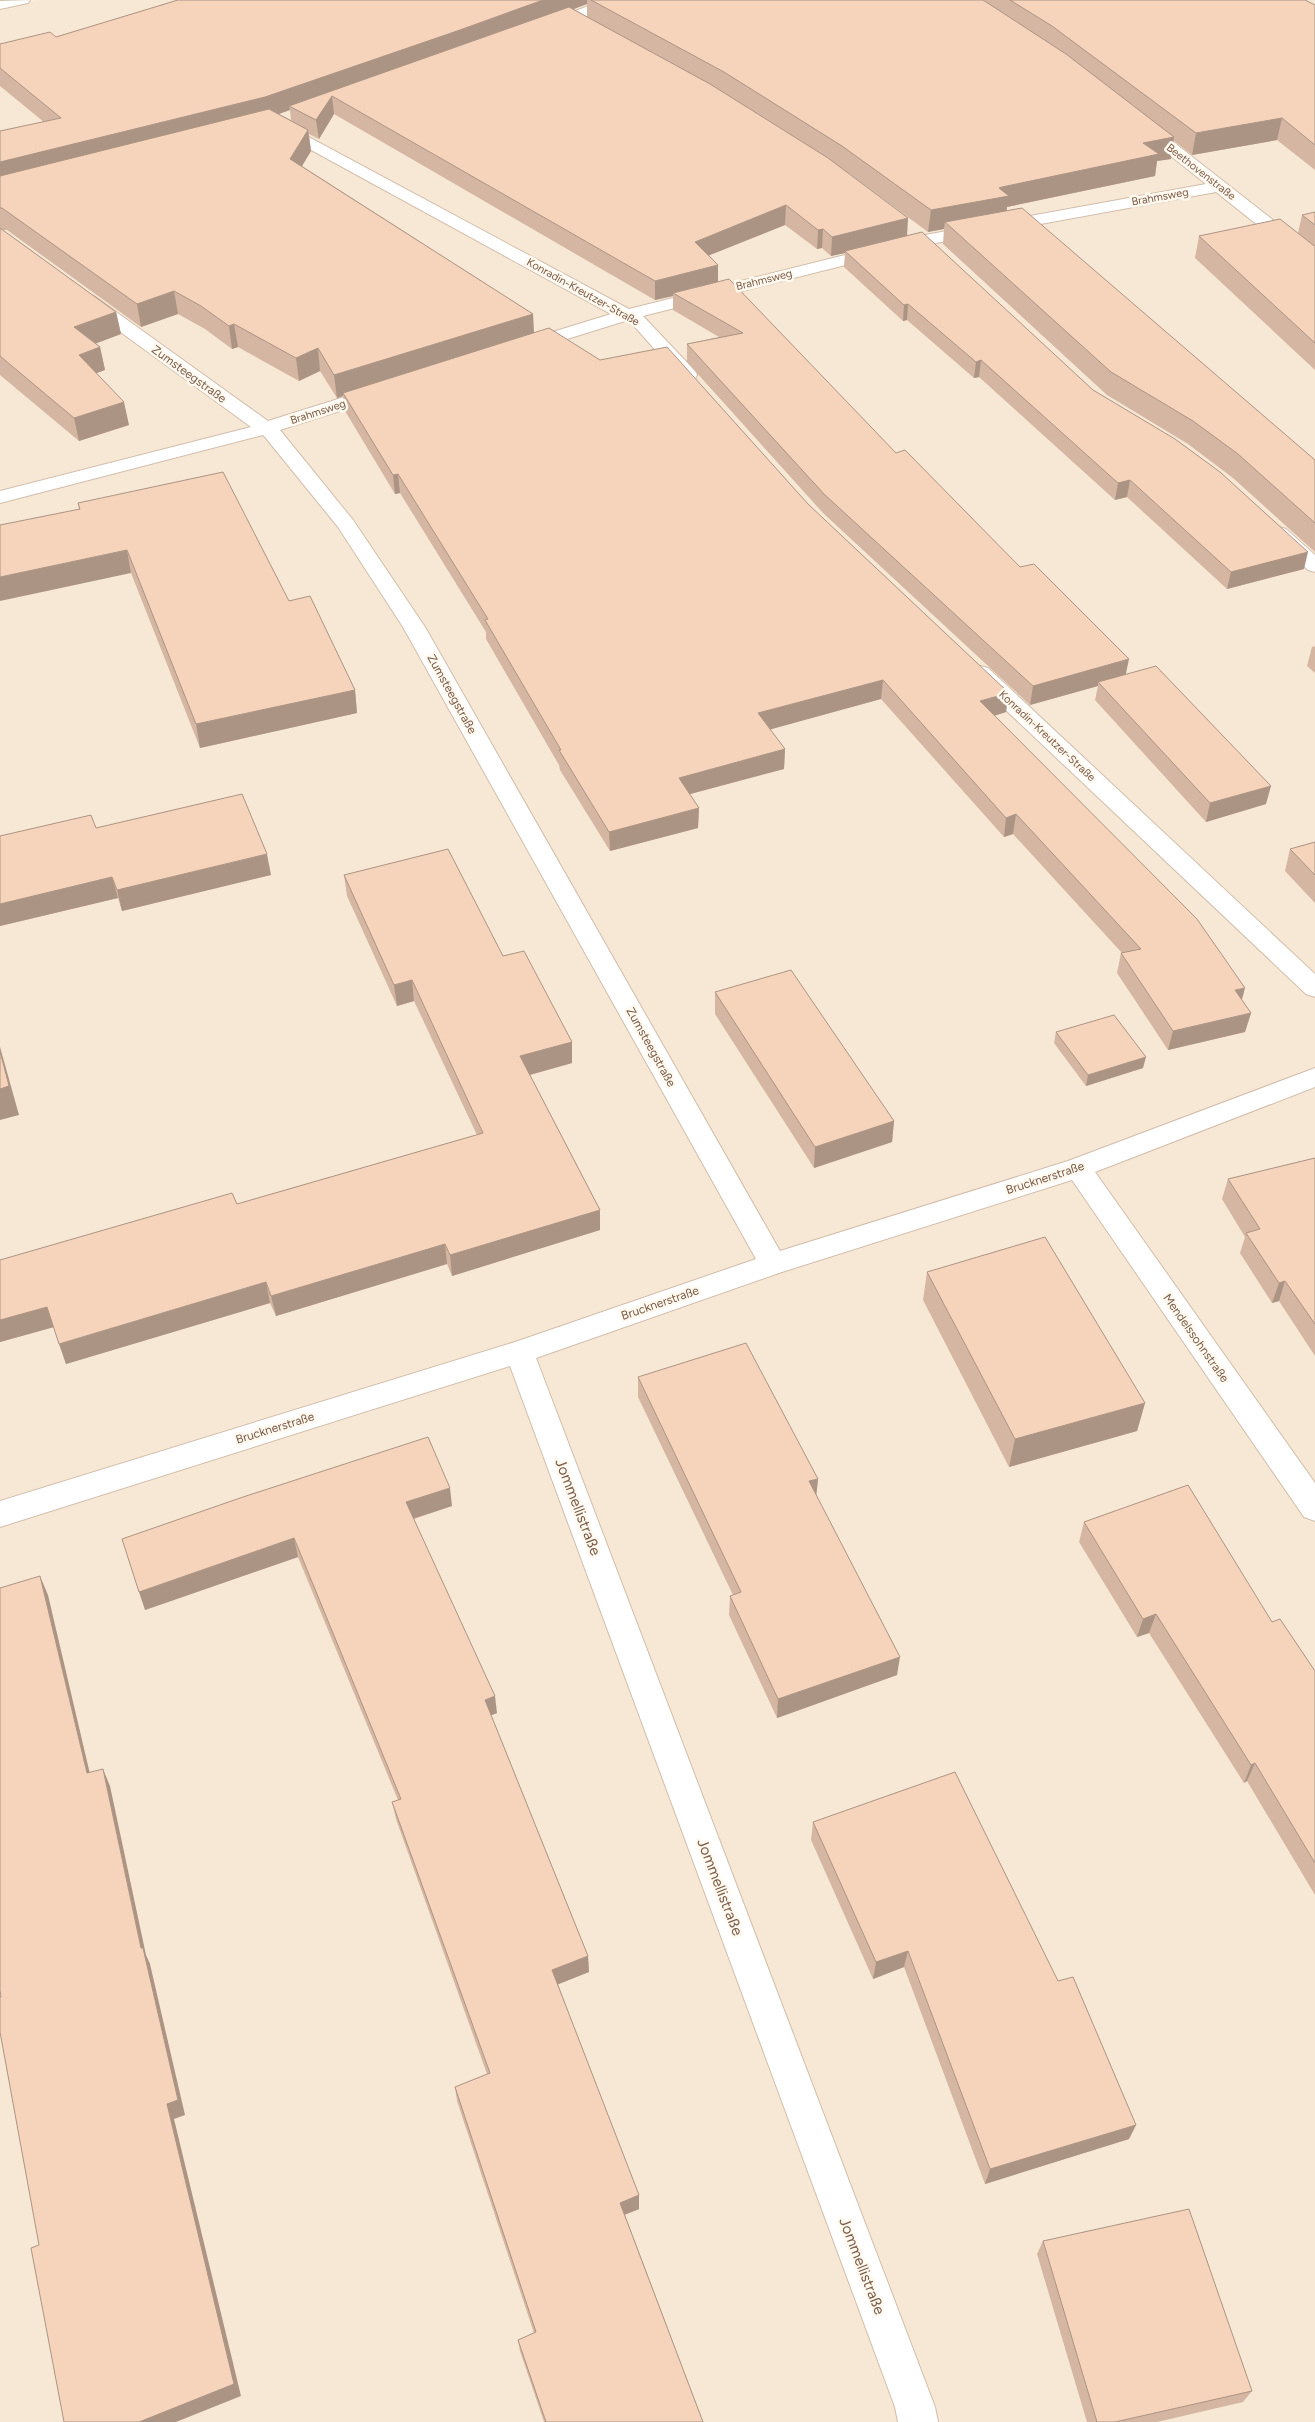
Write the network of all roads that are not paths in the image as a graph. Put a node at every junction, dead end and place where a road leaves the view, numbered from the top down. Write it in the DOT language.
graph roads {
  1 [pos="21,0"];
  2 [pos="617,0"];
  3 [pos="0,5"];
  4 [pos="572,18"];
  5 [pos="589,27"];
  6 [pos="536,31"];
  7 [pos="1130,116"];
  8 [pos="277,121"];
  9 [pos="1218,186"];
  10 [pos="910,229"];
  11 [pos="925,240"];
  12 [pos="943,255"];
  13 [pos="1315,262"];
  14 [pos="72,288"];
  15 [pos="626,315"];
  16 [pos="506,353"];
  17 [pos="698,387"];
  18 [pos="394,388"];
  19 [pos="264,429"];
  20 [pos="0,497"];
  21 [pos="1266,522"];
  22 [pos="1315,566"];
  23 [pos="969,662"];
  24 [pos="1315,988"];
  25 [pos="1315,1077"];
  26 [pos="1078,1168"];
  27 [pos="773,1264"];
  28 [pos="519,1352"];
  29 [pos="1315,1508"];
  30 [pos="0,1514"];
  31 [pos="918,2422"];
  1 -- 3 [label="street"];
  2 -- 4 [label="street"];
  4 -- 5 [label="street"];
  4 -- 6 [label="street"];
  7 -- 9 [label="street, Beethovenstraße"];
  8 -- 15 [label="street, Konradin-Kreutzer-Straße"];
  9 -- 11 [label="street, Brahmsweg"];
  9 -- 13 [label="street, Beethovenstraße"];
  10 -- 11 [label="street"];
  11 -- 12 [label="street"];
  11 -- 15 [label="street, Brahmsweg"];
  14 -- 19 [label="street, Zumsteegstraße"];
  15 -- 16 [label="street, Brahmsweg"];
  15 -- 17 [label="street, Konradin-Kreutzer-Straße"];
  18 -- 19 [label="street, Brahmsweg"];
  19 -- 20 [label="street, Brahmsweg"];
  19 -- 27 [label="street, Zumsteegstraße"];
  21 -- 22 [label="street"];
  23 -- 24 [label="street, Konradin-Kreutzer-Straße"];
  25 -- 26 [label="street, Brucknerstraße"];
  26 -- 27 [label="street, Brucknerstraße"];
  26 -- 29 [label="street, Mendelssohnstraße"];
  27 -- 28 [label="street, Brucknerstraße"];
  28 -- 30 [label="street, Brucknerstraße"];
  28 -- 31 [label="street, Jommellistraße"];
}
